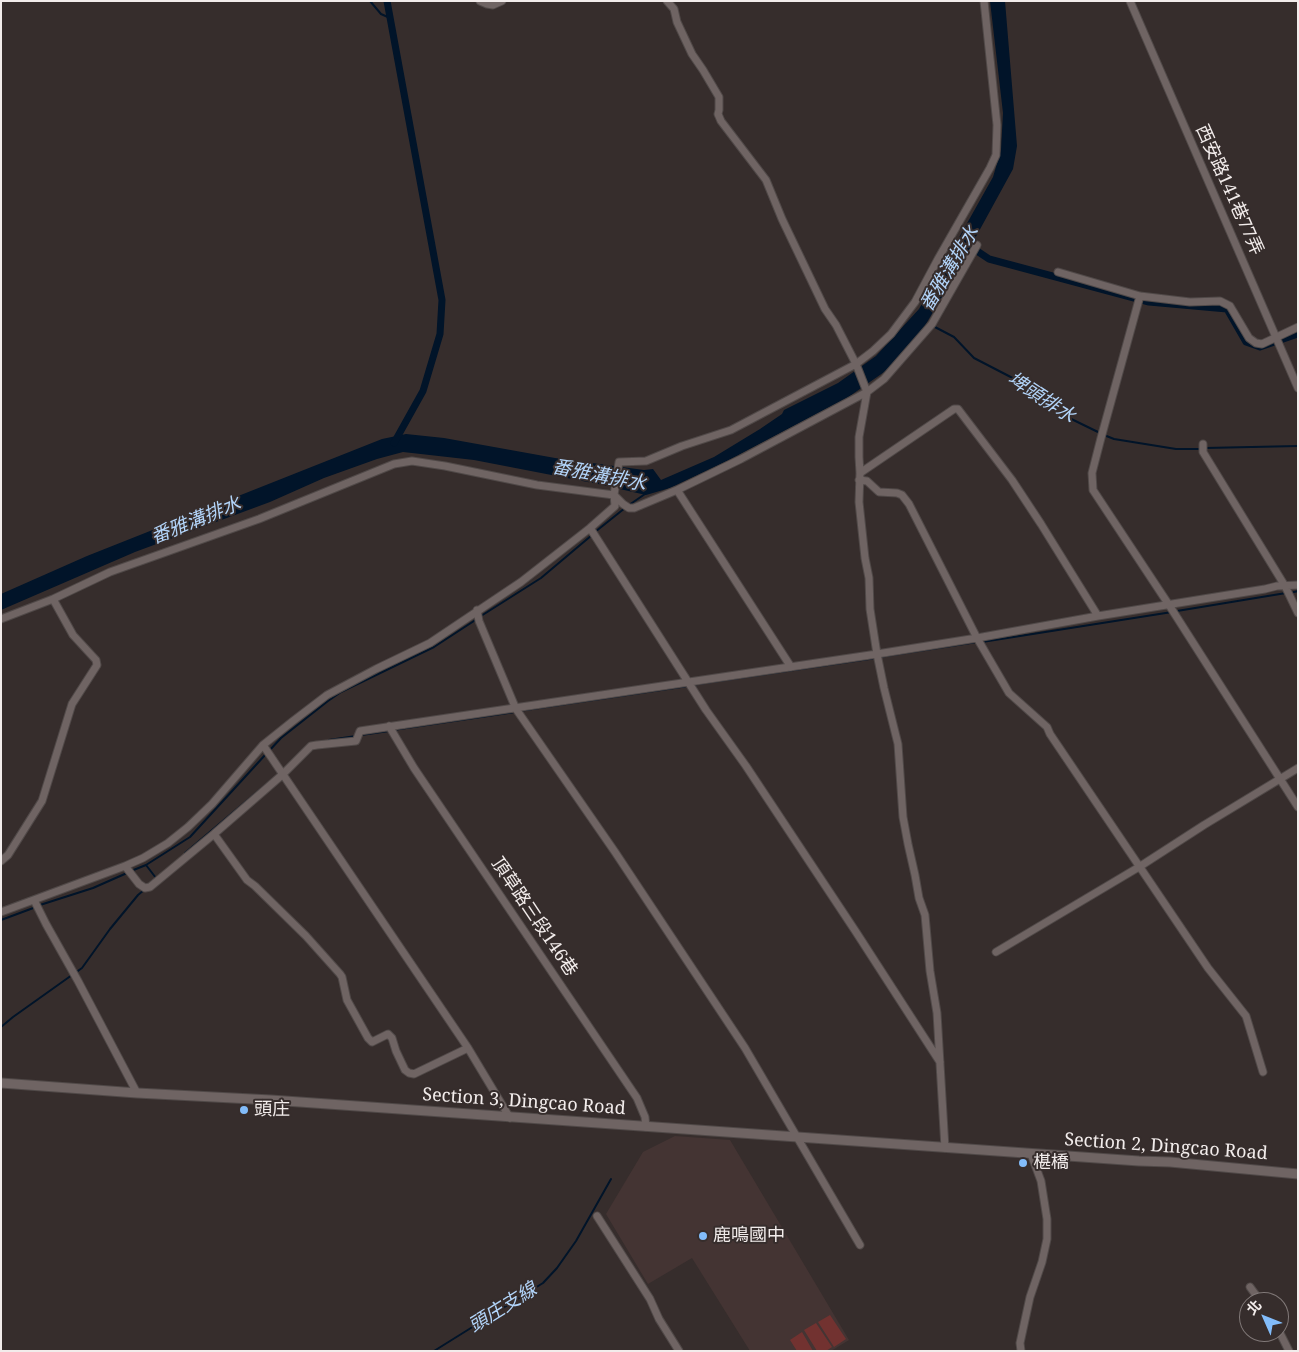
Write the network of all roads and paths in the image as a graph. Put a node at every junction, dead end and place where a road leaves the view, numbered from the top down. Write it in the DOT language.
graph roads {
  1 [pos="480,1"];
  2 [pos="502,1"];
  3 [pos="667,1"];
  4 [pos="984,1"];
  5 [pos="1130,1"];
  6 [pos="977,244"];
  7 [pos="1058,272"];
  8 [pos="1139,299"];
  9 [pos="1298,327"];
  10 [pos="1276,337"];
  11 [pos="856,364"];
  12 [pos="1298,388"];
  13 [pos="867,392"];
  14 [pos="1203,444"];
  15 [pos="859,477"];
  16 [pos="677,490"];
  17 [pos="614,495"];
  18 [pos="592,532"];
  19 [pos="1298,585"];
  20 [pos="1285,586"];
  21 [pos="53,599"];
  22 [pos="1169,605"];
  23 [pos="1298,613"];
  24 [pos="478,616"];
  25 [pos="1098,616"];
  26 [pos="1,619"];
  27 [pos="977,638"];
  28 [pos="877,654"];
  29 [pos="791,667"];
  30 [pos="688,682"];
  31 [pos="516,709"];
  32 [pos="389,726"];
  33 [pos="263,745"];
  34 [pos="1298,768"];
  35 [pos="282,774"];
  36 [pos="1279,779"];
  37 [pos="1298,807"];
  38 [pos="214,834"];
  39 [pos="1,860"];
  40 [pos="125,866"];
  41 [pos="1139,867"];
  42 [pos="37,904"];
  43 [pos="1,912"];
  44 [pos="996,952"];
  45 [pos="468,1048"];
  46 [pos="940,1062"];
  47 [pos="1263,1072"];
  48 [pos="1,1083"];
  49 [pos="137,1093"];
  50 [pos="510,1118"];
  51 [pos="646,1127"];
  52 [pos="798,1137"];
  53 [pos="946,1148"];
  54 [pos="1031,1154"];
  55 [pos="1298,1174"];
  56 [pos="597,1216"];
  57 [pos="860,1245"];
  58 [pos="1250,1287"];
  59 [pos="1253,1292"];
  60 [pos="679,1351"];
  61 [pos="1021,1351"];
  1 -- 2 [label="street"];
  3 -- 11 [label="street"];
  4 -- 11 [label="street"];
  5 -- 10 [label="street, 西安路141巷77弄"];
  6 -- 13 [label="street"];
  7 -- 8 [label="street"];
  8 -- 10 [label="street"];
  8 -- 22 [label="street"];
  9 -- 10 [label="street"];
  10 -- 12 [label="street, 西安路141巷77弄"];
  11 -- 13 [label="street"];
  11 -- 17 [label="street"];
  13 -- 15 [label="street"];
  13 -- 16 [label="street"];
  14 -- 20 [label="street"];
  15 -- 25 [label="street"];
  15 -- 27 [label="street"];
  15 -- 28 [label="street"];
  16 -- 17 [label="street"];
  16 -- 29 [label="street"];
  17 -- 18 [label="street"];
  17 -- 21 [label="street"];
  18 -- 24 [label="street"];
  18 -- 30 [label="street"];
  19 -- 20 [label="street"];
  20 -- 22 [label="street"];
  20 -- 23 [label="street"];
  21 -- 26 [label="street"];
  21 -- 39 [label="street"];
  22 -- 25 [label="street"];
  22 -- 36 [label="street"];
  24 -- 31 [label="street"];
  24 -- 33 [label="street"];
  25 -- 27 [label="street"];
  27 -- 28 [label="street"];
  27 -- 41 [label="street"];
  28 -- 29 [label="street"];
  28 -- 46 [label="street"];
  29 -- 30 [label="street"];
  30 -- 31 [label="street"];
  30 -- 46 [label="street"];
  31 -- 32 [label="street"];
  31 -- 52 [label="street"];
  32 -- 35 [label="street"];
  32 -- 51 [label="street, 頂草路三段146巷"];
  33 -- 35 [label="street"];
  33 -- 40 [label="street"];
  34 -- 36 [label="street"];
  35 -- 38 [label="street"];
  35 -- 45 [label="street"];
  36 -- 37 [label="street"];
  36 -- 41 [label="street"];
  38 -- 40 [label="street"];
  38 -- 45 [label="street"];
  40 -- 42 [label="street"];
  41 -- 44 [label="street"];
  41 -- 47 [label="street"];
  42 -- 43 [label="street"];
  42 -- 49 [label="street"];
  45 -- 50 [label="street"];
  46 -- 53 [label="street"];
  48 -- 49 [label="street, Section 3, Dingcao Road"];
  49 -- 50 [label="street, Section 3, Dingcao Road"];
  50 -- 51 [label="street, Section 3, Dingcao Road"];
  51 -- 52 [label="street, Section 3, Dingcao Road"];
  52 -- 53 [label="street, Section 3, Dingcao Road"];
  52 -- 57 [label="street"];
  53 -- 54 [label="street, Section 3, Dingcao Road"];
  54 -- 55 [label="street, Section 2, Dingcao Road"];
  54 -- 61 [label="street"];
  56 -- 60 [label="street"];
  58 -- 59 [label="street"];
}
